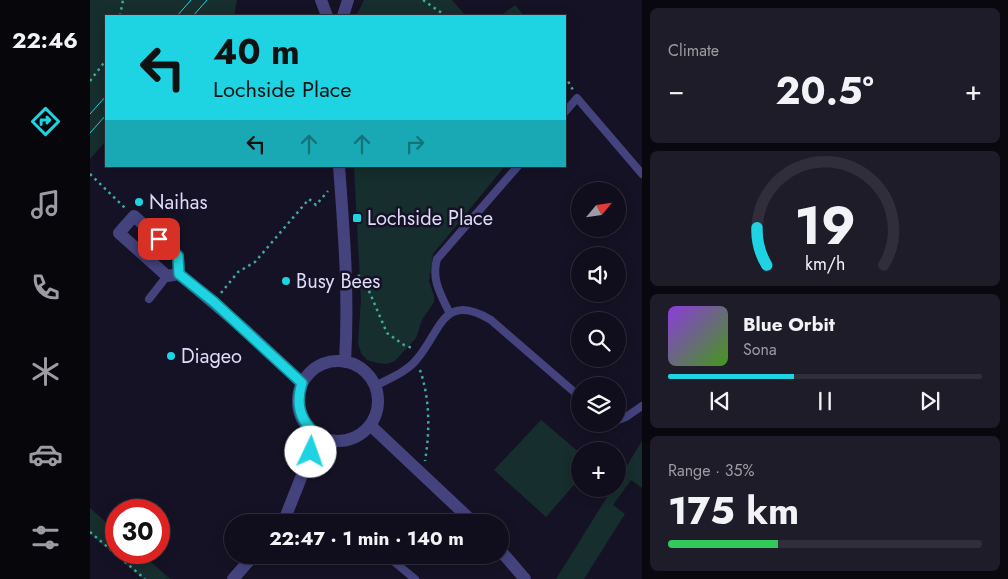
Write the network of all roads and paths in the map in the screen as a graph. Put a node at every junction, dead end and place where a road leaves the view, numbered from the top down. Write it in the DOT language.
graph roads {
  1 [pos="124,0"];
  2 [pos="321,0"];
  3 [pos="348,0"];
  4 [pos="423,0"];
  5 [pos="120,15"];
  6 [pos="327,15"];
  7 [pos="343,15"];
  8 [pos="445,15"];
  9 [pos="105,61"];
  10 [pos="566,78"];
  11 [pos="90,81"];
  12 [pos="577,98"];
  13 [pos="566,111"];
  14 [pos="339,167"];
  15 [pos="517,167"];
  16 [pos="90,174"];
  17 [pos="642,174"];
  18 [pos="330,188"];
  19 [pos="134,216"];
  20 [pos="346,261"];
  21 [pos="173,275"];
  22 [pos="149,299"];
  23 [pos="214,302"];
  24 [pos="450,312"];
  25 [pos="416,361"];
  26 [pos="345,362"];
  27 [pos="302,383"];
  28 [pos="374,386"];
  29 [pos="571,389"];
  30 [pos="642,406"];
  31 [pos="626,417"];
  32 [pos="370,425"];
  33 [pos="318,435"];
  34 [pos="425,463"];
  35 [pos="287,514"];
  36 [pos="465,514"];
  37 [pos="90,532"];
  38 [pos="509,560"];
  39 [pos="246,564"];
  40 [pos="397,564"];
  41 [pos="145,579"];
  42 [pos="233,579"];
  43 [pos="415,579"];
  44 [pos="525,579"];
  1 -- 5 [label="path"];
  2 -- 6 [label="street"];
  3 -- 7 [label="street"];
  4 -- 8 [label="path"];
  9 -- 11 [label="path"];
  10 -- 12 [label="path"];
  12 -- 13 [label="lane"];
  12 -- 17 [label="lane"];
  14 -- 20 [label="street"];
  15 -- 24 [label="lane"];
  16 -- 19 [label="path"];
  18 -- 23 [label="path"];
  19 -- 21 [label="street"];
  19 -- 21 [label="street"];
  20 -- 25 [label="path"];
  20 -- 26 [label="street"];
  21 -- 22 [label="lane"];
  21 -- 23 [label="street"];
  23 -- 27 [label="street"];
  24 -- 25 [label="lane"];
  24 -- 29 [label="lane"];
  25 -- 28 [label="lane"];
  25 -- 34 [label="path"];
  26 -- 27 [label="street"];
  26 -- 28 [label="street"];
  27 -- 33 [label="street"];
  28 -- 32 [label="street"];
  30 -- 31 [label="lane"];
  32 -- 33 [label="street"];
  32 -- 36 [label="street"];
  33 -- 35 [label="street"];
  37 -- 41 [label="path"];
  38 -- 44 [label="street"];
  39 -- 42 [label="street"];
  40 -- 43 [label="lane"];
}
